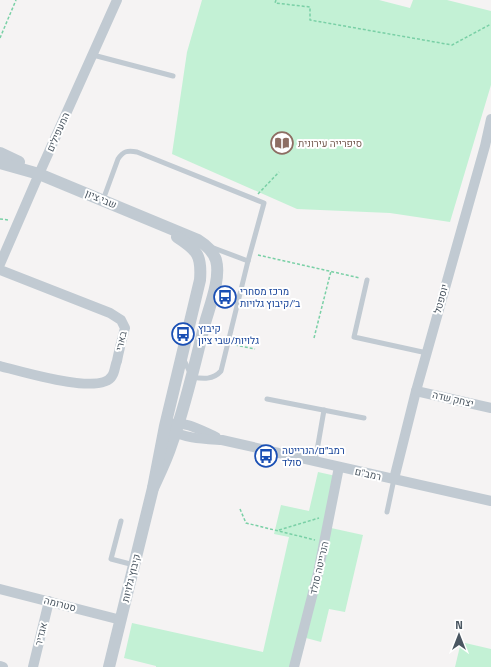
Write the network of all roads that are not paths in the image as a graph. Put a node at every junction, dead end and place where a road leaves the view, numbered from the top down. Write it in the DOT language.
graph roads {
  1 [pos="117,0"];
  2 [pos="93,55"];
  3 [pos="173,76"];
  4 [pos="491,119"];
  5 [pos="488,147"];
  6 [pos="0,153"];
  7 [pos="0,163"];
  8 [pos="39,174"];
  9 [pos="103,200"];
  10 [pos="162,226"];
  11 [pos="207,246"];
  12 [pos="248,261"];
  13 [pos="200,262"];
  14 [pos="0,264"];
  15 [pos="0,270"];
  16 [pos="367,280"];
  17 [pos="427,353"];
  18 [pos="182,354"];
  19 [pos="0,366"];
  20 [pos="192,377"];
  21 [pos="416,391"];
  22 [pos="267,399"];
  23 [pos="491,408"];
  24 [pos="324,410"];
  25 [pos="364,418"];
  26 [pos="165,426"];
  27 [pos="177,428"];
  28 [pos="315,462"];
  29 [pos="339,467"];
  30 [pos="394,479"];
  31 [pos="153,488"];
  32 [pos="491,501"];
  33 [pos="387,512"];
  34 [pos="121,521"];
  35 [pos="134,565"];
  36 [pos="0,589"];
  37 [pos="49,601"];
  38 [pos="120,620"];
  39 [pos="33,667"];
  40 [pos="109,667"];
  41 [pos="294,667"];
  1 -- 2 [label="street, המעפילים"];
  2 -- 3 [label="lane"];
  2 -- 8 [label="street, המעפילים"];
  4 -- 5 [label="street, יוספטל"];
  5 -- 17 [label="street, יוספטל"];
  6 -- 8 [label="street, שבי ציון"];
  7 -- 8 [label="street, שבי ציון"];
  8 -- 9 [label="street, שבי ציון"];
  8 -- 14 [label="street, המעפילים"];
  9 -- 10 [label="street, שבי ציון"];
  9 -- 12 [label="lane"];
  10 -- 11 [label="street, שבי ציון"];
  10 -- 13 [label="street, שבי ציון"];
  11 -- 12 [label="lane"];
  11 -- 20 [label="street, קיבוץ גלויות"];
  12 -- 20 [label="lane"];
  13 -- 18 [label="street, קיבוץ גלויות"];
  15 -- 19 [label="street, בארי"];
  16 -- 17 [label="lane"];
  17 -- 21 [label="street, יוספטל"];
  18 -- 20 [label="lane"];
  18 -- 26 [label="street, קיבוץ גלויות"];
  20 -- 27 [label="street, קיבוץ גלויות"];
  21 -- 23 [label="street, יצחק שדה"];
  21 -- 30 [label="street, יוספטל"];
  22 -- 24 [label="lane"];
  24 -- 25 [label="lane"];
  24 -- 28 [label="lane"];
  26 -- 27 [label="street, רמב\"ם"];
  26 -- 31 [label="street, קיבוץ גלויות"];
  27 -- 28 [label="street, רמב\"ם"];
  27 -- 31 [label="street, קיבוץ גלויות"];
  28 -- 29 [label="street, רמב\"ם"];
  29 -- 30 [label="street, רמב\"ם"];
  29 -- 41 [label="street, הנרייטה סולד"];
  30 -- 32 [label="street, רמב\"ם"];
  30 -- 33 [label="lane"];
  31 -- 35 [label="street, קיבוץ גלויות"];
  34 -- 35 [label="lane"];
  35 -- 38 [label="street, קיבוץ גלויות"];
  36 -- 37 [label="street, סטרומה"];
  37 -- 38 [label="street, סטרומה"];
  37 -- 39 [label="street, אגדיר"];
  38 -- 40 [label="street, קיבוץ גלויות"];
}
